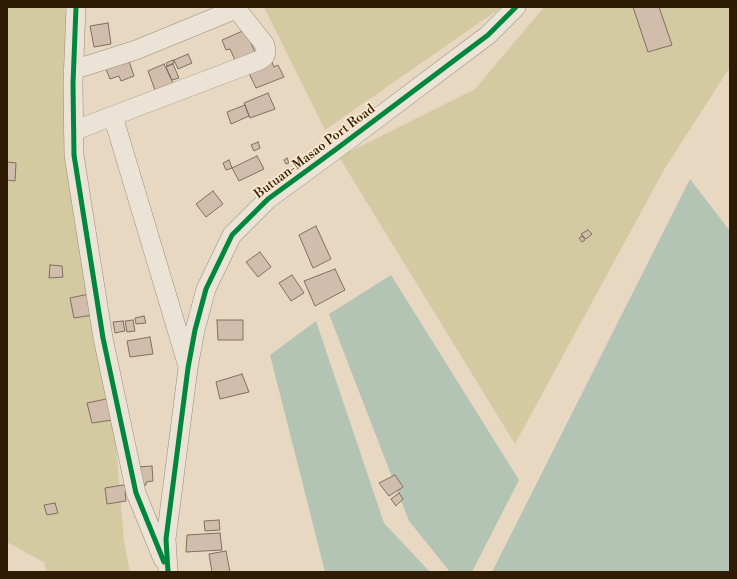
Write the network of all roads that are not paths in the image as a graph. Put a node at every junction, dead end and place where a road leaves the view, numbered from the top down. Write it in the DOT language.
graph roads {
  1 [pos="78,7"];
  2 [pos="516,7"];
  3 [pos="236,8"];
  4 [pos="73,70"];
  5 [pos="113,116"];
  6 [pos="74,131"];
  7 [pos="188,368"];
  8 [pos="167,571"];
  1 -- 4 [label="street"];
  2 -- 7 [label="street, Butuan-Masao Port Road"];
  3 -- 4 [label="street"];
  3 -- 5 [label="street"];
  4 -- 6 [label="street"];
  5 -- 6 [label="street"];
  5 -- 7 [label="street"];
  6 -- 8 [label="street"];
  7 -- 8 [label="street, Butuan-Masao Port Road"];
}
